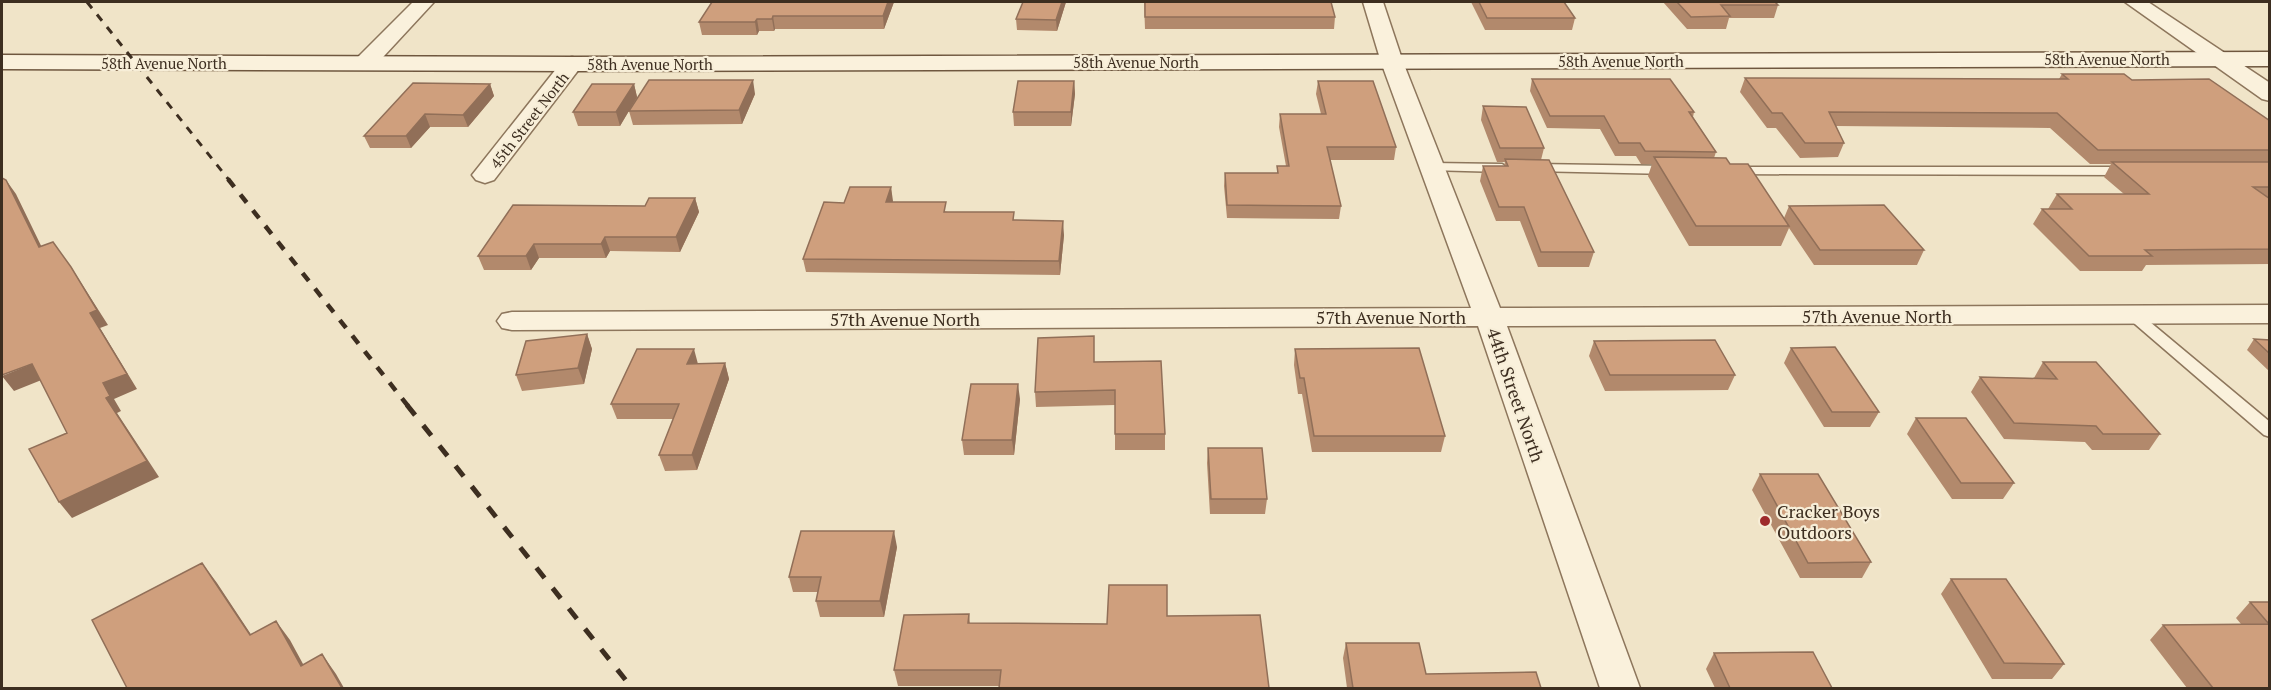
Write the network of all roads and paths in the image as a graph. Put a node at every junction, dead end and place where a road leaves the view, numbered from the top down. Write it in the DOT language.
graph roads {
  1 [pos="424,2"];
  2 [pos="1373,2"];
  3 [pos="2135,2"];
  4 [pos="2218,59"];
  5 [pos="2270,59"];
  6 [pos="2,62"];
  7 [pos="1392,62"];
  8 [pos="364,64"];
  9 [pos="572,64"];
  10 [pos="2270,94"];
  11 [pos="1432,167"];
  12 [pos="1682,170"];
  13 [pos="1716,171"];
  14 [pos="2139,171"];
  15 [pos="485,175"];
  16 [pos="2270,314"];
  17 [pos="2133,315"];
  18 [pos="1489,317"];
  19 [pos="512,321"];
  20 [pos="2270,431"];
  21 [pos="1620,688"];
  1 -- 8 [label="street"];
  2 -- 7 [label="street, 44th Street North"];
  3 -- 4 [label="street"];
  4 -- 5 [label="street, 58th Avenue North"];
  4 -- 7 [label="street, 58th Avenue North"];
  4 -- 10 [label="street"];
  6 -- 8 [label="street, 58th Avenue North"];
  7 -- 9 [label="street, 58th Avenue North"];
  7 -- 11 [label="street, 44th Street North"];
  8 -- 9 [label="street, 58th Avenue North"];
  9 -- 15 [label="street, 45th Street North"];
  11 -- 12 [label="lane"];
  11 -- 18 [label="street, 44th Street North"];
  13 -- 14 [label="lane"];
  16 -- 17 [label="street, 57th Avenue North"];
  17 -- 18 [label="street, 57th Avenue North"];
  17 -- 20 [label="lane"];
  18 -- 19 [label="street, 57th Avenue North"];
  18 -- 21 [label="street, 44th Street North"];
}
